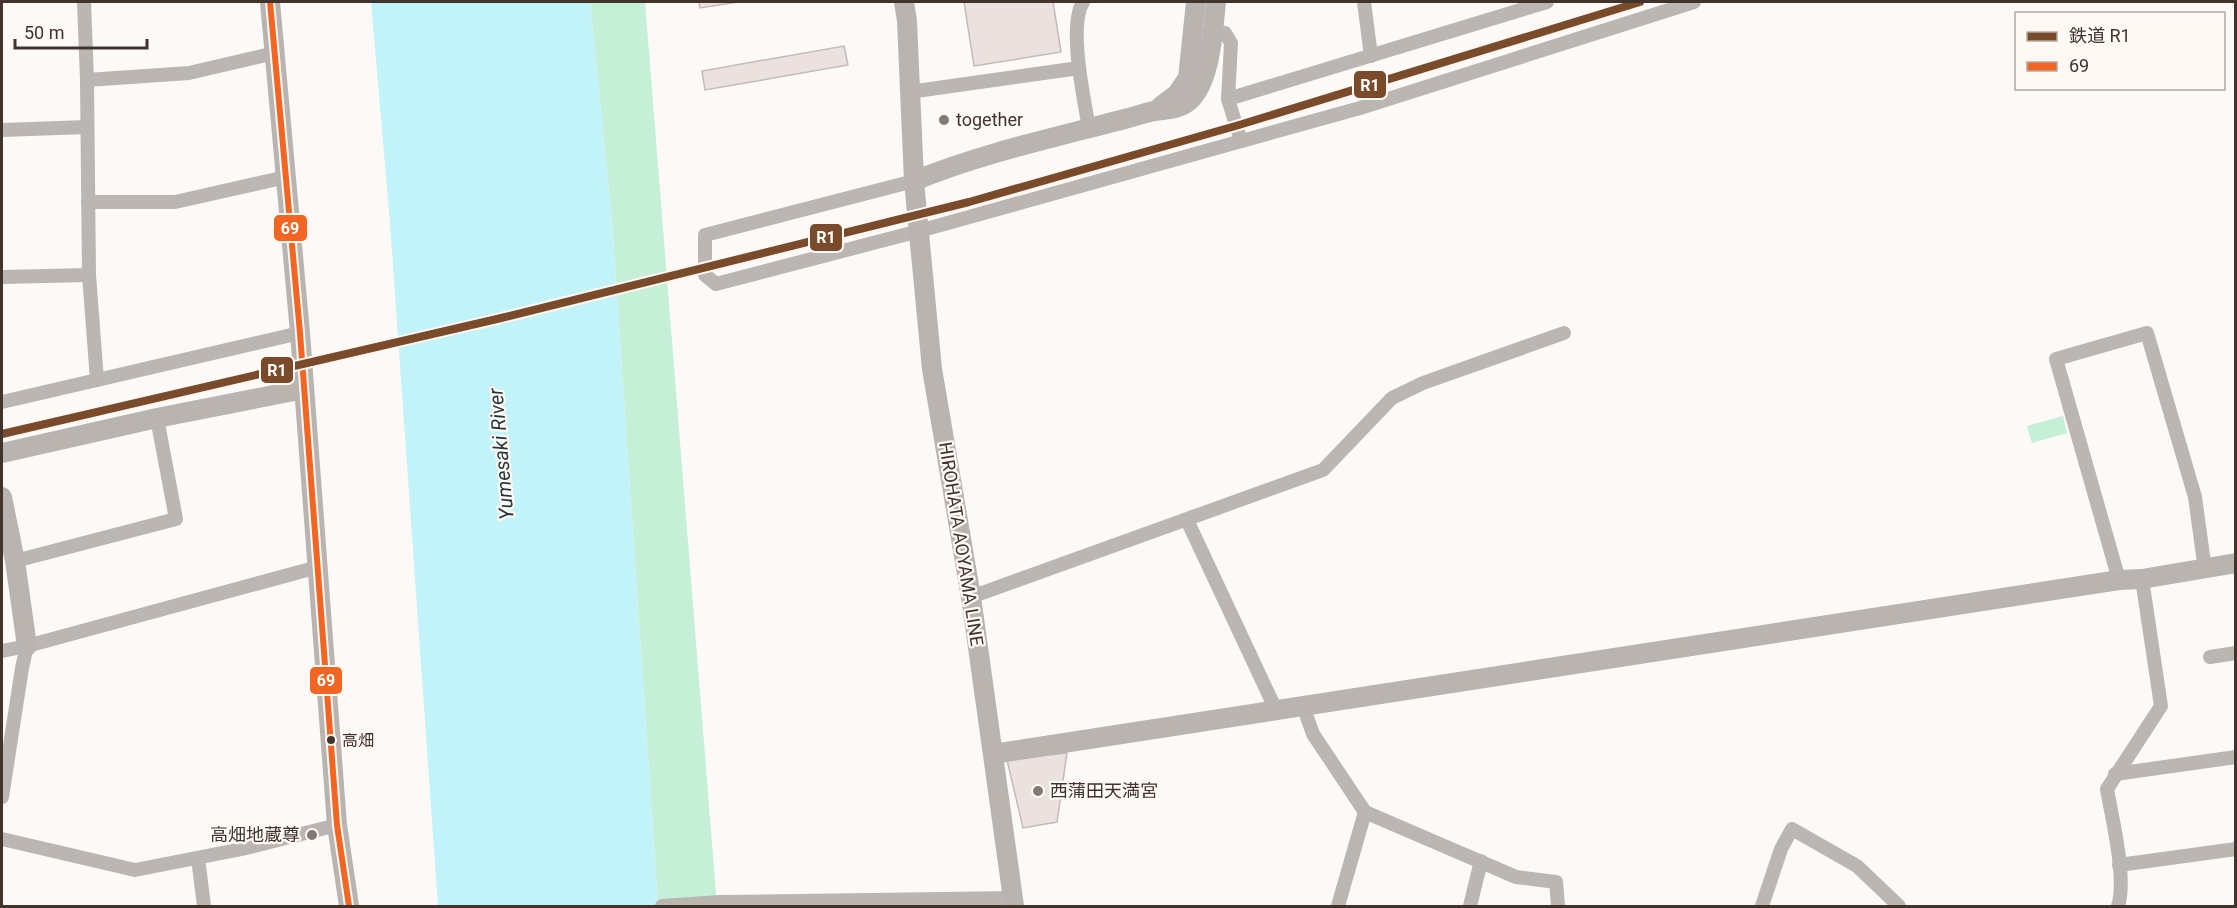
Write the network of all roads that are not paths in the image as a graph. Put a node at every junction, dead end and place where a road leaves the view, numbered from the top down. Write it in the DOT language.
graph roads {
  1 [pos="84,2"];
  2 [pos="270,2"];
  3 [pos="904,2"];
  4 [pos="1083,2"];
  5 [pos="1196,2"];
  6 [pos="1216,2"];
  7 [pos="1364,2"];
  8 [pos="1547,2"];
  9 [pos="1694,2"];
  10 [pos="1526,5"];
  11 [pos="1213,31"];
  12 [pos="275,53"];
  13 [pos="1371,56"];
  14 [pos="1079,68"];
  15 [pos="87,80"];
  16 [pos="909,92"];
  17 [pos="1228,99"];
  18 [pos="1156,111"];
  19 [pos="87,127"];
  20 [pos="1089,129"];
  21 [pos="2,130"];
  22 [pos="1241,141"];
  23 [pos="286,177"];
  24 [pos="914,181"];
  25 [pos="88,202"];
  26 [pos="919,231"];
  27 [pos="89,276"];
  28 [pos="2,277"];
  29 [pos="300,333"];
  30 [pos="1564,333"];
  31 [pos="97,380"];
  32 [pos="304,389"];
  33 [pos="2,402"];
  34 [pos="157,418"];
  35 [pos="2,453"];
  36 [pos="2,497"];
  37 [pos="1187,520"];
  38 [pos="15,561"];
  39 [pos="2235,563"];
  40 [pos="318,567"];
  41 [pos="2205,570"];
  42 [pos="2142,579"];
  43 [pos="2119,580"];
  44 [pos="971,597"];
  45 [pos="27,646"];
  46 [pos="2,651"];
  47 [pos="2235,653"];
  48 [pos="2210,657"];
  49 [pos="1303,706"];
  50 [pos="1276,710"];
  51 [pos="993,754"];
  52 [pos="2235,757"];
  53 [pos="2115,774"];
  54 [pos="2,797"];
  55 [pos="1365,812"];
  56 [pos="337,825"];
  57 [pos="2,839"];
  58 [pos="2235,849"];
  59 [pos="198,858"];
  60 [pos="1481,861"];
  61 [pos="2119,865"];
  62 [pos="1014,902"];
  63 [pos="204,906"];
  64 [pos="350,906"];
  65 [pos="662,906"];
  66 [pos="1338,906"];
  67 [pos="1470,906"];
  68 [pos="1558,906"];
  69 [pos="1762,906"];
  70 [pos="1899,906"];
  71 [pos="2118,906"];
  1 -- 15 [label="street"];
  2 -- 12 [label="main road"];
  3 -- 16 [label="main road, HIROHATA AOYAMA LINE"];
  4 -- 14 [label="street"];
  5 -- 18 [label="main road"];
  6 -- 11 [label="main road"];
  7 -- 13 [label="street"];
  8 -- 10 [label="street"];
  9 -- 22 [label="street"];
  10 -- 13 [label="street"];
  11 -- 17 [label="street"];
  11 -- 18 [label="main road"];
  12 -- 15 [label="street"];
  12 -- 23 [label="main road"];
  13 -- 17 [label="street"];
  14 -- 16 [label="street"];
  14 -- 20 [label="street"];
  15 -- 19 [label="street"];
  16 -- 24 [label="main road, HIROHATA AOYAMA LINE"];
  17 -- 22 [label="street"];
  18 -- 20 [label="main road"];
  19 -- 21 [label="street"];
  19 -- 25 [label="street"];
  20 -- 24 [label="main road"];
  22 -- 26 [label="street"];
  23 -- 25 [label="street"];
  23 -- 29 [label="main road"];
  24 -- 26 [label="main road, HIROHATA AOYAMA LINE"];
  24 -- 26 [label="street"];
  25 -- 27 [label="street"];
  26 -- 44 [label="main road, HIROHATA AOYAMA LINE"];
  27 -- 28 [label="street"];
  27 -- 31 [label="street"];
  29 -- 31 [label="street"];
  29 -- 32 [label="main road"];
  30 -- 37 [label="street"];
  31 -- 33 [label="street"];
  32 -- 34 [label="main road"];
  32 -- 40 [label="main road"];
  34 -- 35 [label="main road"];
  34 -- 38 [label="street"];
  36 -- 38 [label="main road"];
  37 -- 44 [label="street"];
  37 -- 50 [label="street"];
  38 -- 45 [label="main road"];
  39 -- 41 [label="main road"];
  40 -- 45 [label="street"];
  40 -- 56 [label="main road"];
  41 -- 42 [label="main road"];
  41 -- 43 [label="street"];
  42 -- 43 [label="main road"];
  42 -- 53 [label="street"];
  43 -- 49 [label="main road"];
  44 -- 51 [label="main road, HIROHATA AOYAMA LINE"];
  45 -- 46 [label="street"];
  45 -- 54 [label="street"];
  47 -- 48 [label="street"];
  49 -- 50 [label="main road"];
  49 -- 55 [label="street"];
  50 -- 51 [label="main road"];
  51 -- 62 [label="main road, HIROHATA AOYAMA LINE"];
  52 -- 53 [label="street"];
  53 -- 61 [label="street"];
  55 -- 60 [label="street"];
  55 -- 66 [label="street"];
  56 -- 59 [label="street"];
  56 -- 64 [label="main road"];
  57 -- 59 [label="street"];
  58 -- 61 [label="street"];
  59 -- 63 [label="street"];
  60 -- 67 [label="street"];
  60 -- 68 [label="street"];
  61 -- 71 [label="street"];
  62 -- 65 [label="street"];
  69 -- 70 [label="street"];
}
